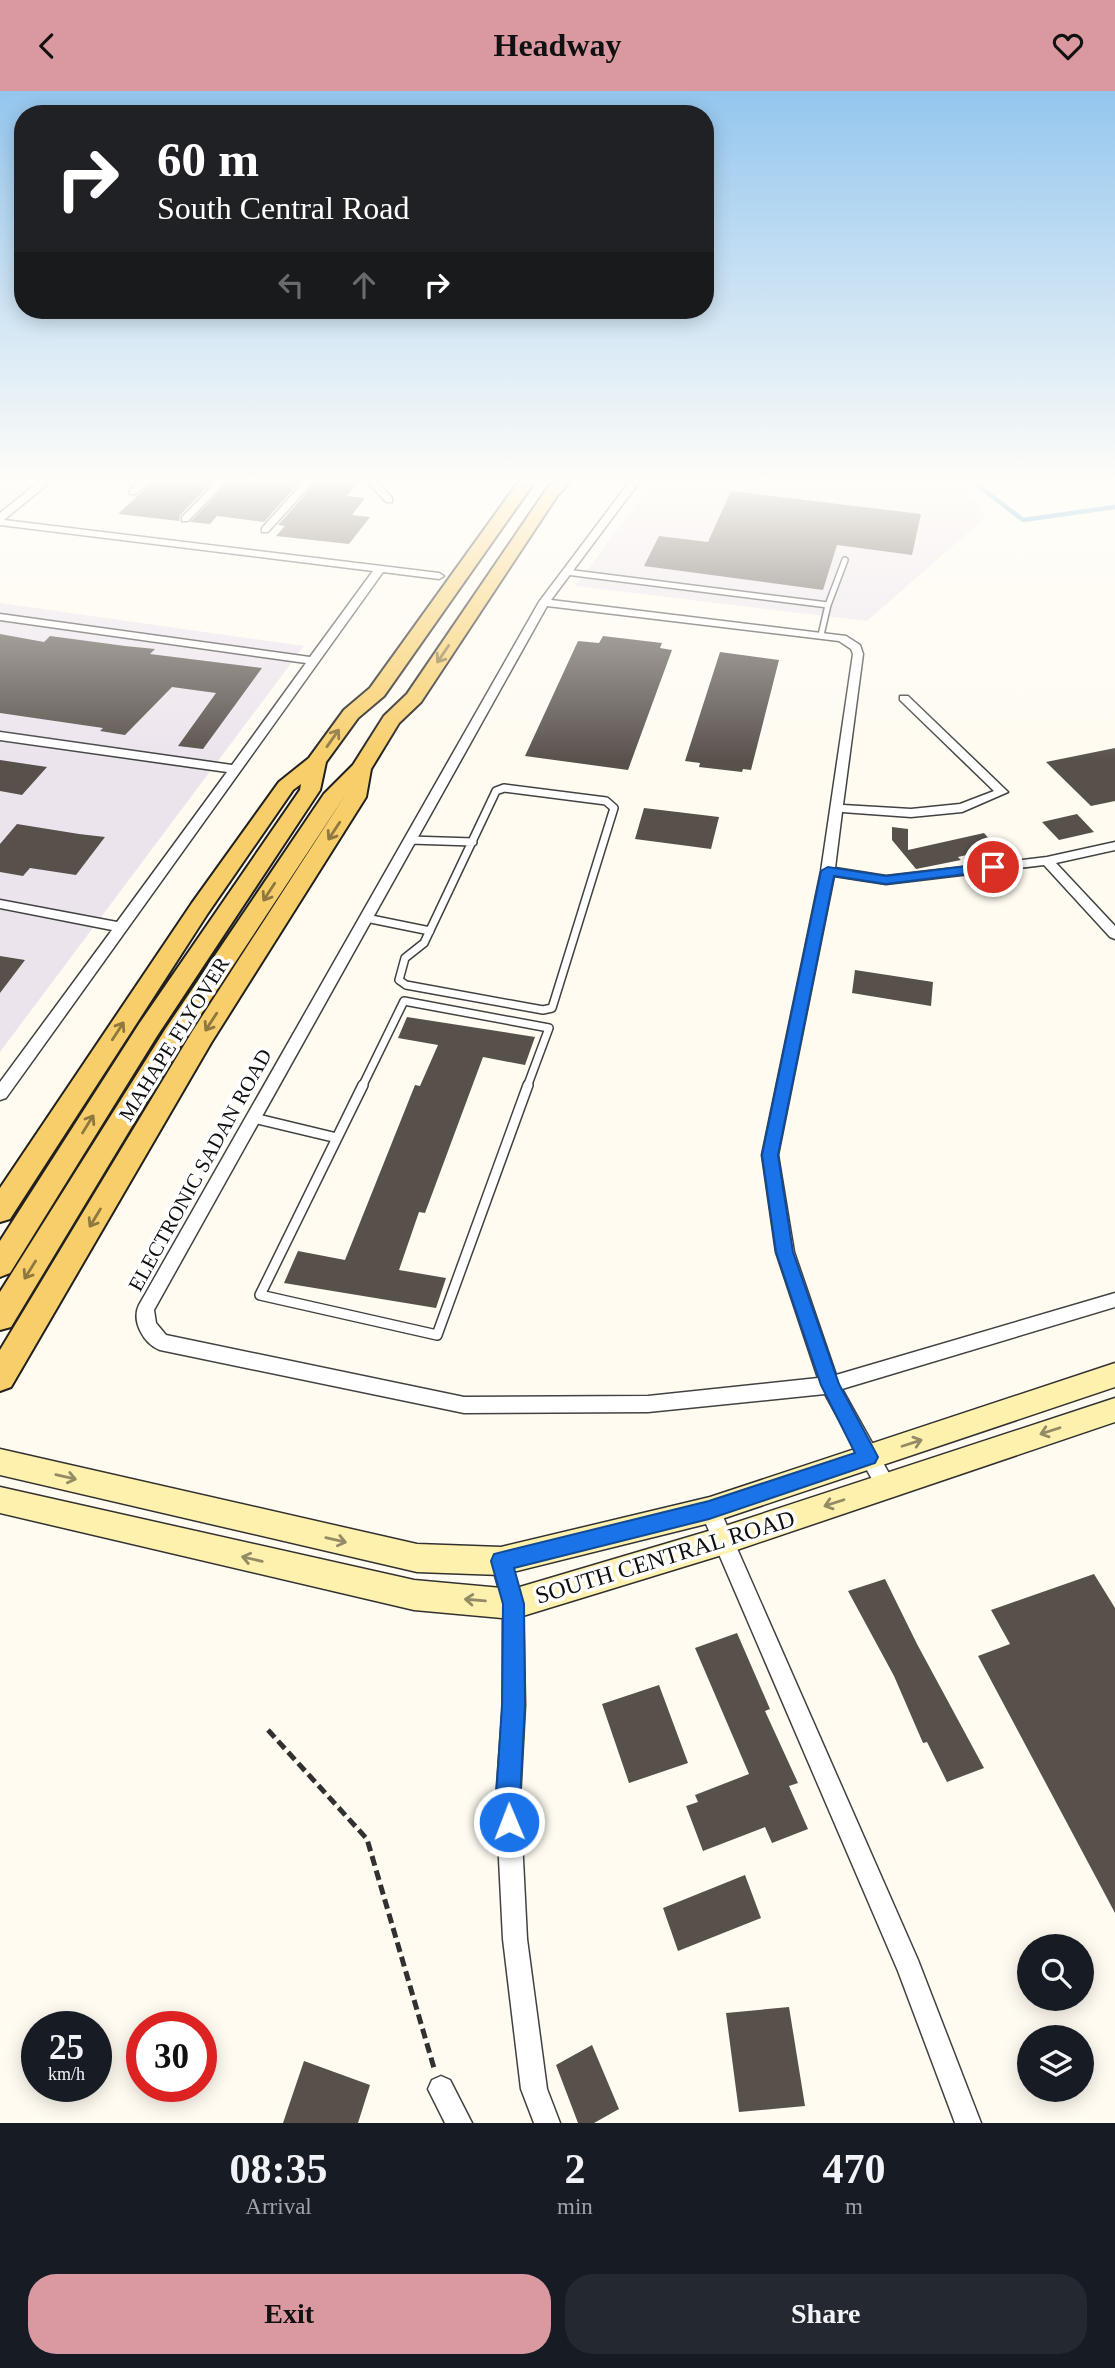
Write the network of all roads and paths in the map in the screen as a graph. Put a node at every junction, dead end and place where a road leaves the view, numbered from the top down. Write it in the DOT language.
graph roads {
  1 [pos="378,572"];
  2 [pos="404,572"];
  3 [pos="442,572"];
  4 [pos="466,572"];
  5 [pos="476,572"];
  6 [pos="498,572"];
  7 [pos="566,572"];
  8 [pos="840,572"];
  9 [pos="439,576"];
  10 [pos="544,602"];
  11 [pos="828,604"];
  12 [pos="0,617"];
  13 [pos="821,635"];
  14 [pos="313,661"];
  15 [pos="387,694"];
  16 [pos="904,698"];
  17 [pos="351,714"];
  18 [pos="391,720"];
  19 [pos="0,736"];
  20 [pos="316,762"];
  21 [pos="235,769"];
  22 [pos="361,769"];
  23 [pos="322,792"];
  24 [pos="837,808"];
  25 [pos="410,841"];
  26 [pos="474,842"];
  27 [pos="1115,846"];
  28 [pos="1047,861"];
  29 [pos="828,871"];
  30 [pos="0,904"];
  31 [pos="366,918"];
  32 [pos="121,927"];
  33 [pos="430,931"];
  34 [pos="1115,934"];
  35 [pos="0,1094"];
  36 [pos="254,1118"];
  37 [pos="337,1138"];
  38 [pos="0,1212"];
  39 [pos="0,1265"];
  40 [pos="1115,1300"];
  41 [pos="0,1318"];
  42 [pos="1115,1375"];
  43 [pos="0,1378"];
  44 [pos="830,1385"];
  45 [pos="1115,1410"];
  46 [pos="868,1457"];
  47 [pos="0,1462"];
  48 [pos="886,1486"];
  49 [pos="0,1500"];
  50 [pos="709,1510"];
  51 [pos="722,1541"];
  52 [pos="501,1561"];
  53 [pos="513,1604"];
  54 [pos="268,1730"];
  55 [pos="441,2089"];
  56 [pos="459,2123"];
  57 [pos="547,2123"];
  58 [pos="968,2123"];
  1 -- 14 [label="street"];
  2 -- 9 [label="street"];
  3 -- 9 [label="main road"];
  4 -- 15 [label="main road"];
  5 -- 15 [label="main road"];
  6 -- 18 [label="main road, one-way"];
  7 -- 10 [label="street, ELECTRONIC SADAN ROAD"];
  7 -- 11 [label="lane"];
  8 -- 11 [label="lane"];
  9 -- 17 [label="main road"];
  10 -- 13 [label="street"];
  10 -- 25 [label="street, ELECTRONIC SADAN ROAD"];
  11 -- 13 [label="lane"];
  12 -- 14 [label="street"];
  13 -- 24 [label="street"];
  14 -- 21 [label="street"];
  15 -- 17 [label="main road"];
  15 -- 18 [label="main road"];
  16 -- 24 [label="street"];
  20 -- 17 [label="main road, one-way"];
  18 -- 22 [label="main road"];
  19 -- 21 [label="street"];
  20 -- 23 [label="main road, MAHAPE FLYOVER"];
  38 -- 20 [label="main road, one-way"];
  21 -- 32 [label="street"];
  22 -- 23 [label="main road, MAHAPE FLYOVER"];
  22 -- 43 [label="main road, one-way"];
  39 -- 23 [label="main road, MAHAPE FLYOVER, one-way"];
  23 -- 41 [label="main road, MAHAPE FLYOVER, one-way"];
  24 -- 29 [label="street"];
  25 -- 26 [label="lane"];
  25 -- 31 [label="street, ELECTRONIC SADAN ROAD"];
  26 -- 33 [label="lane"];
  26 -- 33 [label="lane"];
  27 -- 28 [label="street"];
  28 -- 29 [label="street"];
  28 -- 34 [label="street"];
  29 -- 44 [label="street"];
  30 -- 32 [label="street"];
  31 -- 33 [label="lane"];
  31 -- 36 [label="street, ELECTRONIC SADAN ROAD"];
  32 -- 35 [label="street"];
  36 -- 37 [label="lane"];
  36 -- 44 [label="street, ELECTRONIC SADAN ROAD"];
  37 -- 37 [label="lane"];
  40 -- 44 [label="street, ELECTRONIC SADAN ROAD"];
  46 -- 42 [label="main road, SOUTH CENTRAL ROAD, one-way"];
  44 -- 46 [label="street"];
  45 -- 48 [label="main road, SOUTH CENTRAL ROAD, one-way"];
  46 -- 48 [label="street"];
  46 -- 50 [label="main road, SOUTH CENTRAL ROAD"];
  47 -- 52 [label="main road, SOUTH CENTRAL ROAD, one-way"];
  48 -- 51 [label="main road, SOUTH CENTRAL ROAD, one-way"];
  53 -- 49 [label="main road, SOUTH CENTRAL ROAD, one-way"];
  50 -- 51 [label="street"];
  50 -- 52 [label="main road, SOUTH CENTRAL ROAD"];
  51 -- 53 [label="main road, SOUTH CENTRAL ROAD"];
  51 -- 58 [label="street"];
  52 -- 53 [label="street"];
  53 -- 57 [label="street"];
  54 -- 55 [label="path"];
  55 -- 56 [label="street"];
}
